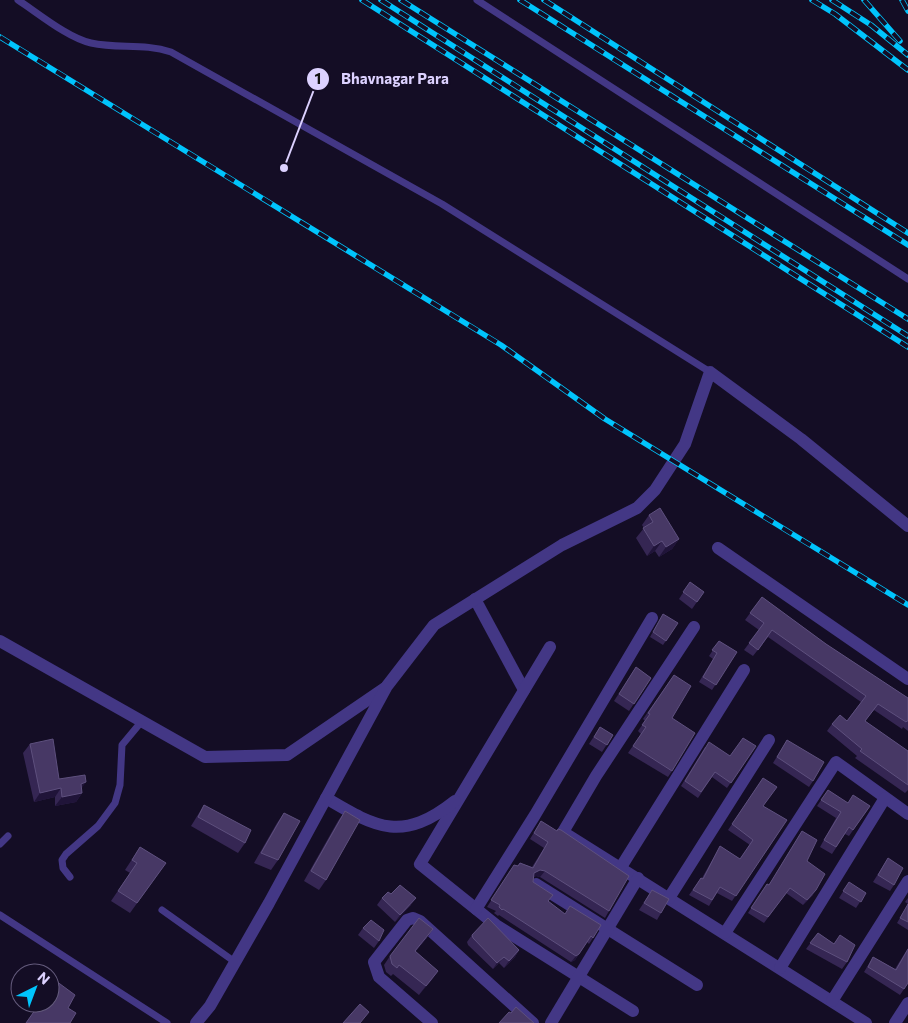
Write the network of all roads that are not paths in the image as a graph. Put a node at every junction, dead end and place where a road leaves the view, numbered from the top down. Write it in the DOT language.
graph roads {
  1 [pos="18,0"];
  2 [pos="477,0"];
  3 [pos="908,278"];
  4 [pos="710,372"];
  5 [pos="908,526"];
  6 [pos="718,548"];
  7 [pos="475,599"];
  8 [pos="652,618"];
  9 [pos="694,626"];
  10 [pos="0,641"];
  11 [pos="550,647"];
  12 [pos="744,670"];
  13 [pos="908,679"];
  14 [pos="387,686"];
  15 [pos="524,690"];
  16 [pos="142,721"];
  17 [pos="770,740"];
  18 [pos="462,795"];
  19 [pos="326,798"];
  20 [pos="885,798"];
  21 [pos="908,814"];
  22 [pos="8,836"];
  23 [pos="0,844"];
  24 [pos="621,867"];
  25 [pos="70,877"];
  26 [pos="638,878"];
  27 [pos="908,881"];
  28 [pos="536,884"];
  29 [pos="669,898"];
  30 [pos="476,909"];
  31 [pos="162,910"];
  32 [pos="0,916"];
  33 [pos="608,929"];
  34 [pos="725,933"];
  35 [pos="235,962"];
  36 [pos="780,968"];
  37 [pos="579,977"];
  38 [pos="697,985"];
  39 [pos="832,1001"];
  40 [pos="908,1003"];
  41 [pos="633,1011"];
  42 [pos="166,1023"];
  43 [pos="196,1023"];
  44 [pos="432,1023"];
  45 [pos="533,1023"];
  46 [pos="551,1023"];
  47 [pos="866,1023"];
  48 [pos="895,1023"];
  1 -- 4 [label="lane"];
  2 -- 3 [label="lane"];
  4 -- 5 [label="street"];
  4 -- 7 [label="street"];
  6 -- 13 [label="street"];
  7 -- 14 [label="street"];
  7 -- 15 [label="street"];
  8 -- 30 [label="street"];
  9 -- 24 [label="street"];
  10 -- 16 [label="street"];
  11 -- 15 [label="street"];
  12 -- 24 [label="street"];
  14 -- 16 [label="street"];
  14 -- 19 [label="street"];
  15 -- 18 [label="street"];
  16 -- 25 [label="lane"];
  17 -- 29 [label="street"];
  18 -- 19 [label="street"];
  18 -- 30 [label="street"];
  19 -- 35 [label="street"];
  20 -- 21 [label="street"];
  20 -- 34 [label="street"];
  20 -- 36 [label="street"];
  22 -- 23 [label="lane"];
  24 -- 26 [label="street"];
  26 -- 29 [label="street"];
  26 -- 33 [label="street"];
  27 -- 39 [label="street"];
  28 -- 33 [label="street"];
  29 -- 34 [label="street"];
  30 -- 37 [label="street"];
  31 -- 35 [label="lane"];
  32 -- 42 [label="lane"];
  33 -- 37 [label="street"];
  33 -- 38 [label="street"];
  34 -- 36 [label="street"];
  35 -- 43 [label="street"];
  36 -- 39 [label="street"];
  37 -- 41 [label="street"];
  37 -- 46 [label="street"];
  39 -- 47 [label="street"];
  40 -- 48 [label="street"];
  44 -- 45 [label="street"];
}
